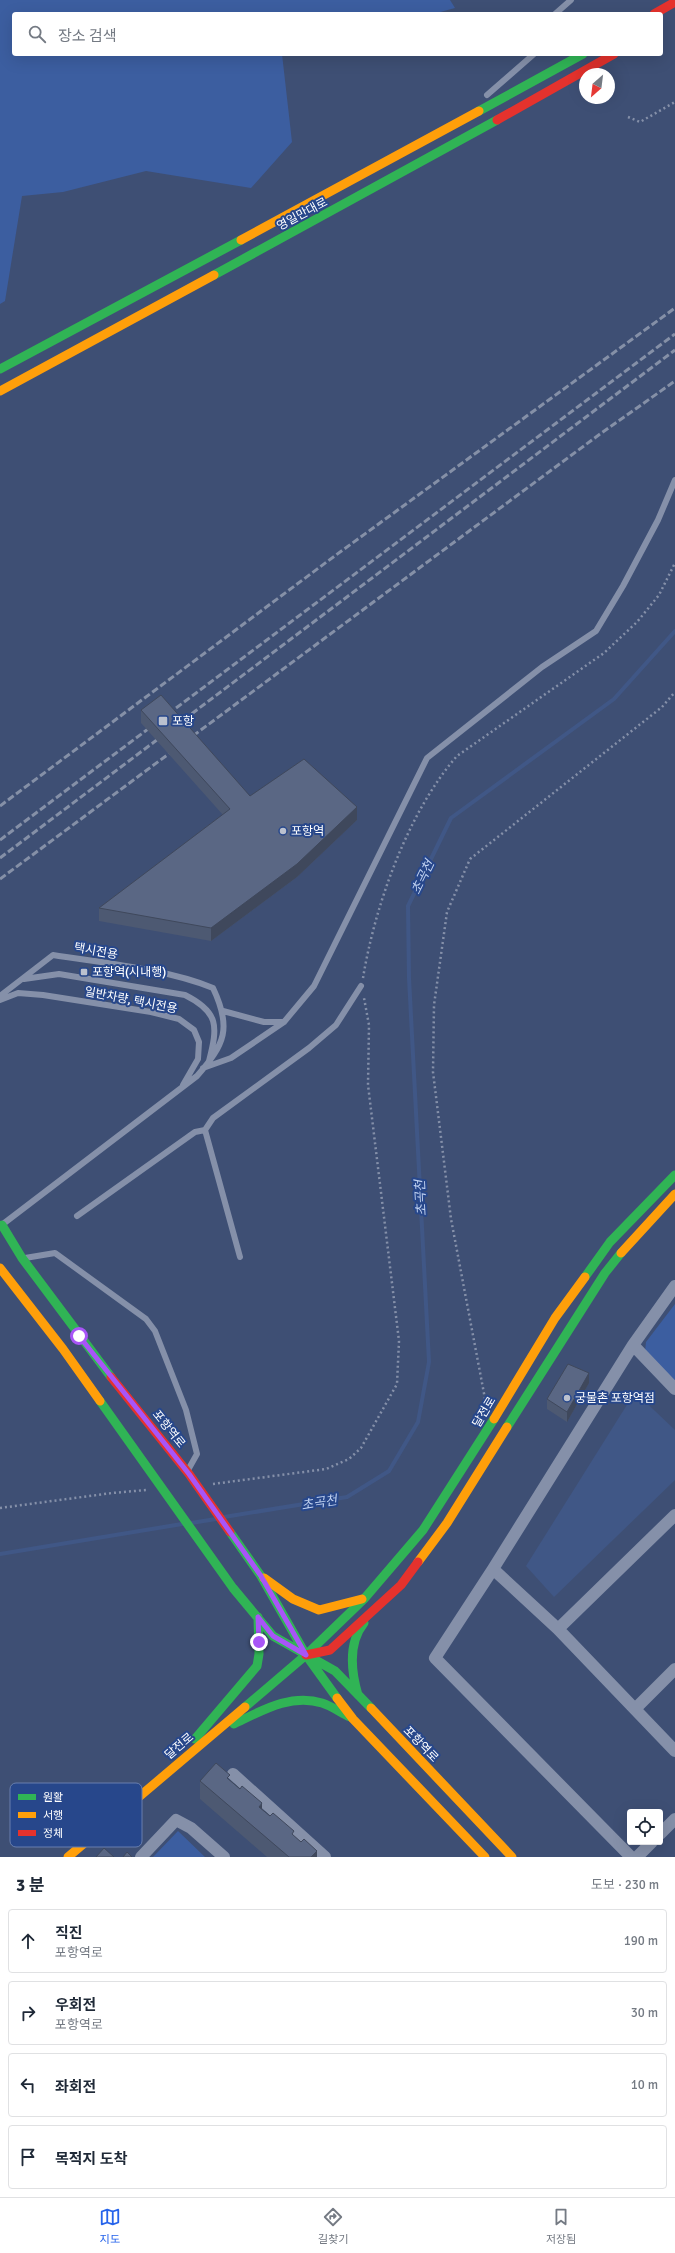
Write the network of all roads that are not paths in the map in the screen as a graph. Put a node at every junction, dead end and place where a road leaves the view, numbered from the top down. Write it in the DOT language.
graph roads {
  1 [pos="571,0"];
  2 [pos="675,2"];
  3 [pos="557,12"];
  4 [pos="658,12"];
  5 [pos="532,56"];
  6 [pos="579,56"];
  7 [pos="610,56"];
  8 [pos="479,102"];
  9 [pos="472,107"];
  10 [pos="435,134"];
  11 [pos="0,369"];
  12 [pos="0,391"];
  13 [pos="675,480"];
  14 [pos="20,980"];
  15 [pos="361,986"];
  16 [pos="0,996"];
  17 [pos="0,1000"];
  18 [pos="222,1011"];
  19 [pos="284,1022"];
  20 [pos="208,1063"];
  21 [pos="203,1068"];
  22 [pos="181,1088"];
  23 [pos="205,1130"];
  24 [pos="675,1175"];
  25 [pos="675,1194"];
  26 [pos="77,1216"];
  27 [pos="1,1225"];
  28 [pos="240,1257"];
  29 [pos="22,1258"];
  30 [pos="0,1268"];
  31 [pos="675,1286"];
  32 [pos="633,1345"];
  33 [pos="675,1389"];
  34 [pos="188,1472"];
  35 [pos="675,1515"];
  36 [pos="494,1569"];
  37 [pos="261,1576"];
  38 [pos="364,1599"];
  39 [pos="371,1613"];
  40 [pos="258,1617"];
  41 [pos="558,1628"];
  42 [pos="306,1655"];
  43 [pos="675,1669"];
  44 [pos="359,1697"];
  45 [pos="636,1708"];
  46 [pos="353,1719"];
  47 [pos="209,1736"];
  48 [pos="675,1751"];
  49 [pos="177,1763"];
  50 [pos="233,1774"];
  51 [pos="142,1793"];
  52 [pos="675,1819"];
  53 [pos="663,1831"];
  54 [pos="649,1845"];
  55 [pos="80,1847"];
  56 [pos="68,1857"];
  57 [pos="141,1857"];
  58 [pos="224,1857"];
  59 [pos="325,1857"];
  60 [pos="485,1857"];
  61 [pos="512,1857"];
  62 [pos="631,1857"];
  63 [pos="637,1857"];
  1 -- 3 [label="lane"];
  2 -- 4 [label="main road"];
  5 -- 8 [label="lane"];
  6 -- 10 [label="main road, 영일만대로"];
  7 -- 12 [label="main road, 영일만대로"];
  9 -- 10 [label="lane"];
  10 -- 11 [label="main road, 영일만대로"];
  13 -- 19 [label="lane"];
  14 -- 16 [label="lane, 택시전용"];
  14 -- 18 [label="lane, 택시전용"];
  14 -- 20 [label="lane"];
  15 -- 23 [label="lane"];
  17 -- 22 [label="lane, 일반차량, 택시전용"];
  18 -- 19 [label="lane"];
  18 -- 20 [label="lane, 택시전용"];
  19 -- 21 [label="lane"];
  20 -- 21 [label="lane, 택시전용"];
  21 -- 22 [label="lane, 택시전용"];
  22 -- 27 [label="lane, 택시전용"];
  23 -- 26 [label="lane"];
  23 -- 28 [label="lane"];
  24 -- 38 [label="main road, 달전로"];
  25 -- 39 [label="main road, 달전로"];
  27 -- 29 [label="main road, 포항역로"];
  29 -- 34 [label="main road, 포항역로"];
  29 -- 34 [label="lane"];
  30 -- 40 [label="main road, 포항역로"];
  31 -- 32 [label="street"];
  32 -- 33 [label="street"];
  32 -- 36 [label="street"];
  34 -- 37 [label="main road, 포항역로"];
  35 -- 41 [label="street"];
  36 -- 41 [label="street"];
  36 -- 62 [label="street"];
  37 -- 38 [label="main road"];
  37 -- 42 [label="main road, 포항역로"];
  38 -- 42 [label="main road, 달전로"];
  39 -- 42 [label="main road, 달전로"];
  39 -- 44 [label="main road"];
  40 -- 42 [label="main road, 포항역로"];
  40 -- 49 [label="main road"];
  41 -- 45 [label="street"];
  42 -- 44 [label="main road, 포항역로"];
  42 -- 46 [label="main road, 포항역로"];
  42 -- 47 [label="main road, 달전로"];
  43 -- 45 [label="street"];
  44 -- 61 [label="main road, 포항역로"];
  45 -- 48 [label="street"];
  46 -- 47 [label="main road"];
  46 -- 60 [label="main road, 포항역로"];
  47 -- 49 [label="main road, 달전로"];
  49 -- 51 [label="main road, 달전로"];
  50 -- 59 [label="street"];
  52 -- 53 [label="street"];
  54 -- 63 [label="street"];
  55 -- 56 [label="main road, 달전로"];
  57 -- 58 [label="street"];
}
